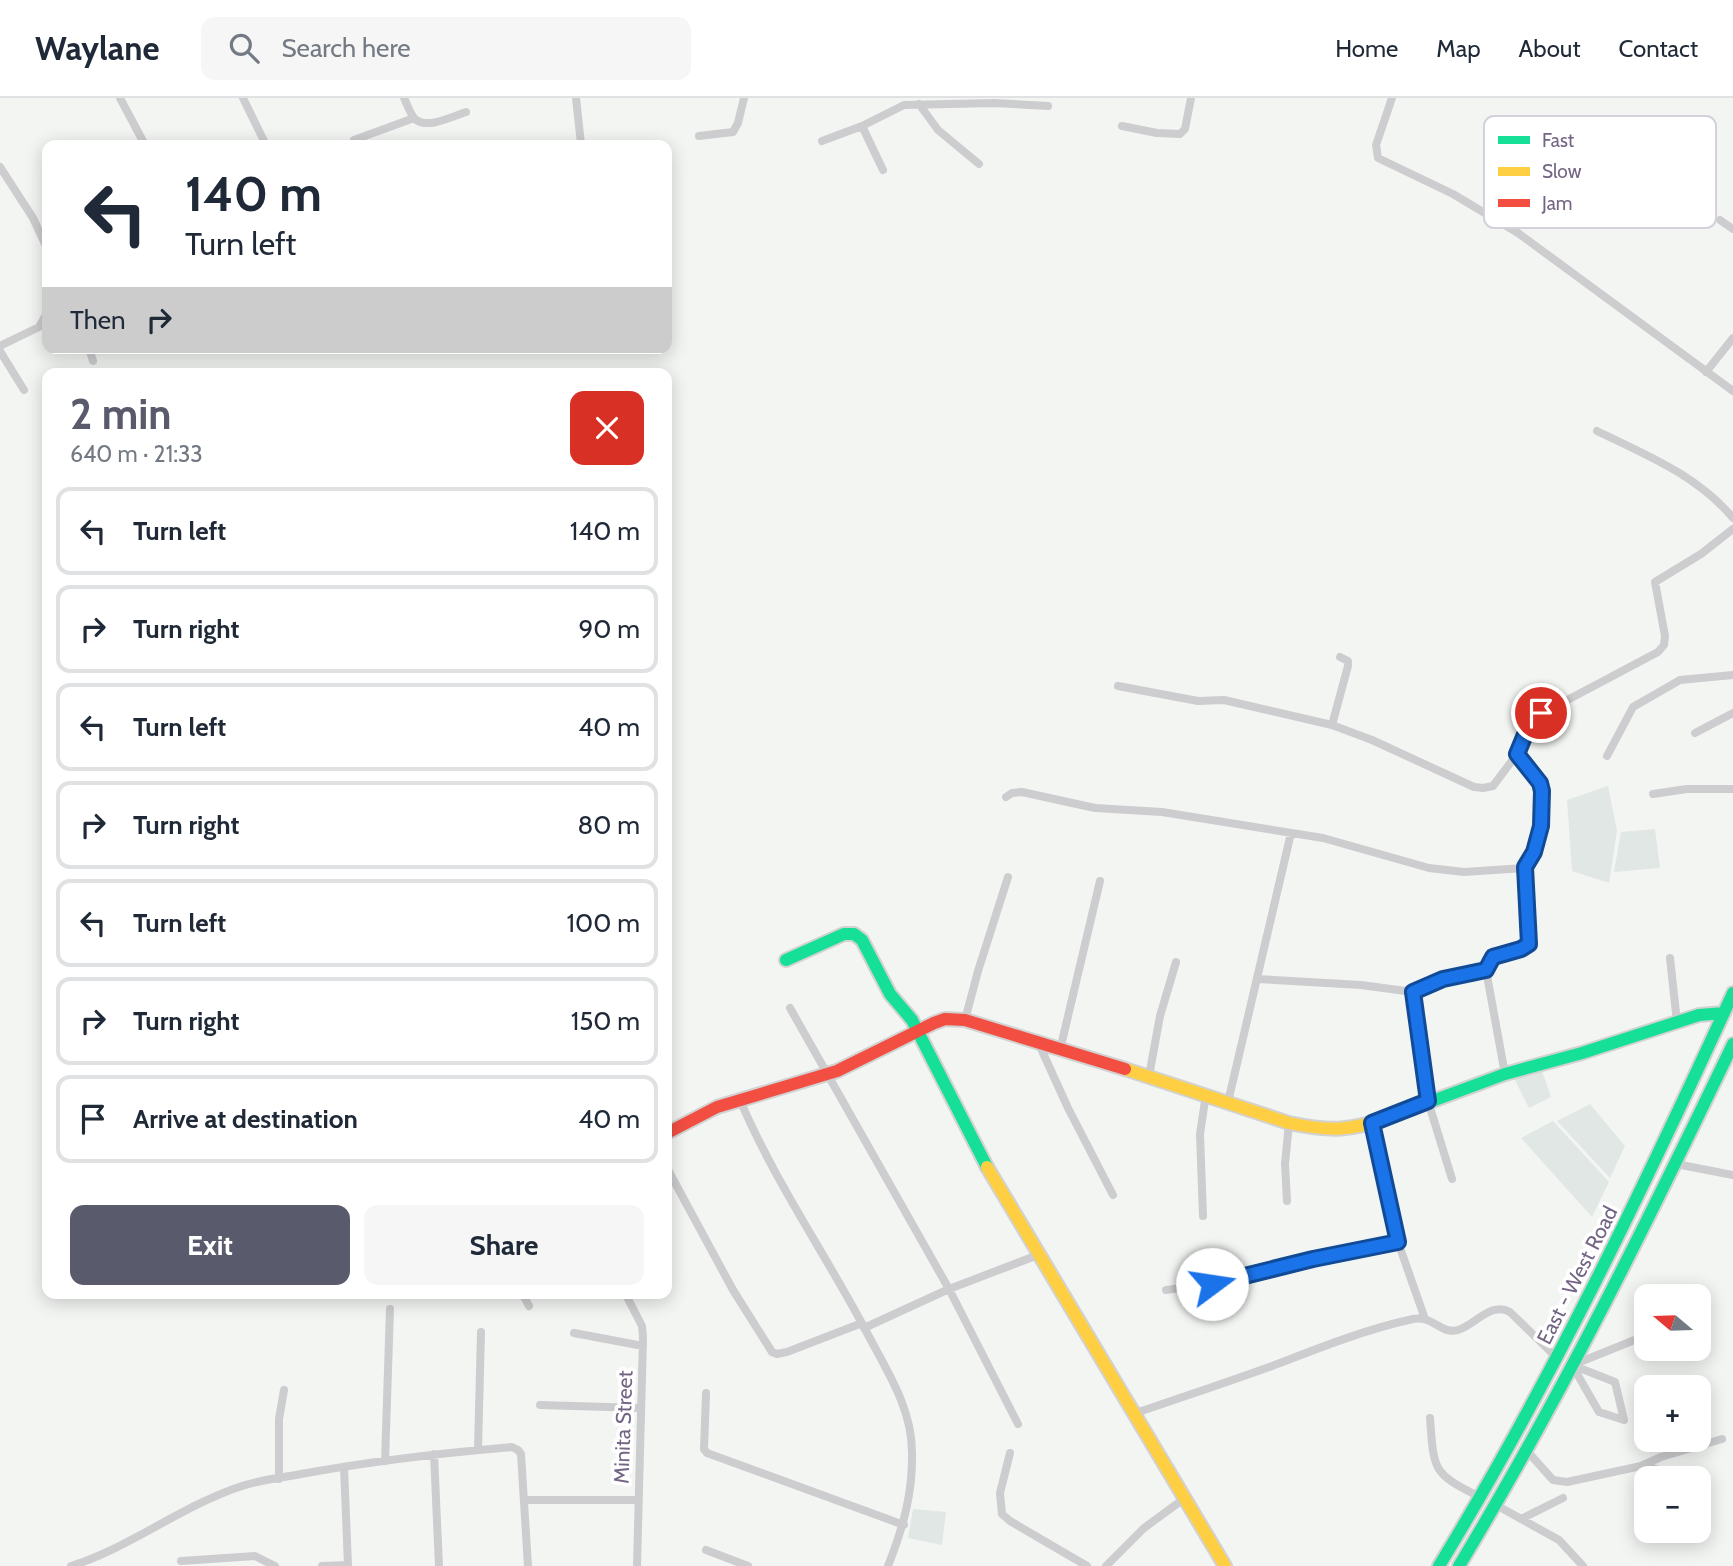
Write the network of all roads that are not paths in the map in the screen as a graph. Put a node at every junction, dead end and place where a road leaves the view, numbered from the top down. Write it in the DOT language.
graph roads {
  1 [pos="120,98"];
  2 [pos="243,98"];
  3 [pos="404,98"];
  4 [pos="576,98"];
  5 [pos="744,98"];
  6 [pos="1191,98"];
  7 [pos="1392,98"];
  8 [pos="996,101"];
  9 [pos="901,102"];
  10 [pos="919,104"];
  11 [pos="1048,106"];
  12 [pos="466,112"];
  13 [pos="414,118"];
  14 [pos="862,126"];
  15 [pos="1122,126"];
  16 [pos="699,136"];
  17 [pos="142,140"];
  18 [pos="264,140"];
  19 [pos="354,140"];
  20 [pos="581,140"];
  21 [pos="822,141"];
  22 [pos="979,164"];
  23 [pos="0,167"];
  24 [pos="883,170"];
  25 [pos="1484,213"];
  26 [pos="1720,220"];
  27 [pos="1510,228"];
  28 [pos="1733,229"];
  29 [pos="42,237"];
  30 [pos="42,322"];
  31 [pos="1733,338"];
  32 [pos="0,349"];
  33 [pos="91,354"];
  34 [pos="93,361"];
  35 [pos="1706,372"];
  36 [pos="24,390"];
  37 [pos="1733,391"];
  38 [pos="1597,431"];
  39 [pos="1733,518"];
  40 [pos="1733,529"];
  41 [pos="1340,657"];
  42 [pos="1733,675"];
  43 [pos="1118,686"];
  44 [pos="1733,713"];
  45 [pos="1332,725"];
  46 [pos="1695,733"];
  47 [pos="1517,754"];
  48 [pos="1607,756"];
  49 [pos="1733,789"];
  50 [pos="1653,794"];
  51 [pos="1006,797"];
  52 [pos="1292,833"];
  53 [pos="1525,867"];
  54 [pos="1008,877"];
  55 [pos="1100,881"];
  56 [pos="1670,958"];
  57 [pos="786,960"];
  58 [pos="1176,962"];
  59 [pos="1486,970"];
  60 [pos="1257,979"];
  61 [pos="1413,992"];
  62 [pos="1733,993"];
  63 [pos="790,1008"];
  64 [pos="1724,1013"];
  65 [pos="965,1020"];
  66 [pos="1677,1022"];
  67 [pos="918,1031"];
  68 [pos="1038,1042"];
  69 [pos="1733,1044"];
  70 [pos="1060,1050"];
  71 [pos="827,1074"];
  72 [pos="1505,1074"];
  73 [pos="1149,1076"];
  74 [pos="1206,1094"];
  75 [pos="740,1100"];
  76 [pos="1428,1101"];
  77 [pos="1228,1102"];
  78 [pos="1289,1123"];
  79 [pos="1372,1123"];
  80 [pos="672,1130"];
  81 [pos="1676,1164"];
  82 [pos="1733,1175"];
  83 [pos="672,1177"];
  84 [pos="1452,1179"];
  85 [pos="1113,1195"];
  86 [pos="1287,1201"];
  87 [pos="1203,1216"];
  88 [pos="1398,1242"];
  89 [pos="1038,1255"];
  90 [pos="949,1289"];
  91 [pos="1166,1290"];
  92 [pos="525,1299"];
  93 [pos="628,1299"];
  94 [pos="529,1307"];
  95 [pos="390,1309"];
  96 [pos="1425,1318"];
  97 [pos="863,1325"];
  98 [pos="481,1332"];
  99 [pos="574,1333"];
  100 [pos="1634,1340"];
  101 [pos="643,1346"];
  102 [pos="1557,1358"];
  103 [pos="1572,1365"];
  104 [pos="284,1390"];
  105 [pos="706,1393"];
  106 [pos="540,1405"];
  107 [pos="641,1408"];
  108 [pos="1133,1415"];
  109 [pos="1430,1418"];
  110 [pos="1018,1424"];
  111 [pos="1721,1439"];
  112 [pos="478,1450"];
  113 [pos="1528,1452"];
  114 [pos="1010,1453"];
  115 [pos="434,1454"];
  116 [pos="385,1461"];
  117 [pos="1643,1465"];
  118 [pos="344,1466"];
  119 [pos="1646,1466"];
  120 [pos="279,1479"];
  121 [pos="1185,1497"];
  122 [pos="1480,1497"];
  123 [pos="1563,1498"];
  124 [pos="526,1500"];
  125 [pos="638,1500"];
  126 [pos="1496,1505"];
  127 [pos="1521,1519"];
  128 [pos="904,1525"];
  129 [pos="706,1550"];
  130 [pos="181,1561"];
  131 [pos="71,1566"];
  132 [pos="275,1566"];
  133 [pos="322,1566"];
  134 [pos="348,1566"];
  135 [pos="439,1566"];
  136 [pos="528,1566"];
  137 [pos="637,1566"];
  138 [pos="748,1566"];
  139 [pos="888,1566"];
  140 [pos="1087,1566"];
  141 [pos="1106,1566"];
  142 [pos="1225,1566"];
  143 [pos="1439,1566"];
  144 [pos="1459,1566"];
  145 [pos="1584,1566"];
  1 -- 17 [label="street"];
  2 -- 18 [label="street"];
  3 -- 13 [label="street"];
  4 -- 20 [label="street"];
  5 -- 16 [label="street"];
  6 -- 15 [label="street"];
  7 -- 25 [label="street"];
  8 -- 10 [label="street"];
  8 -- 11 [label="street"];
  9 -- 10 [label="street"];
  9 -- 14 [label="street"];
  10 -- 22 [label="street"];
  12 -- 13 [label="street"];
  13 -- 19 [label="street"];
  14 -- 21 [label="street"];
  14 -- 24 [label="street"];
  23 -- 29 [label="street"];
  26 -- 28 [label="street"];
  27 -- 35 [label="street"];
  30 -- 32 [label="street"];
  31 -- 35 [label="street"];
  32 -- 36 [label="street"];
  33 -- 34 [label="street"];
  35 -- 37 [label="street"];
  38 -- 39 [label="street"];
  40 -- 47 [label="street"];
  41 -- 45 [label="street"];
  42 -- 48 [label="street"];
  43 -- 45 [label="street"];
  44 -- 46 [label="street"];
  45 -- 47 [label="street"];
  47 -- 53 [label="street"];
  49 -- 50 [label="street"];
  51 -- 52 [label="street"];
  52 -- 53 [label="street"];
  52 -- 60 [label="street"];
  53 -- 59 [label="street"];
  54 -- 65 [label="street"];
  55 -- 70 [label="street"];
  56 -- 66 [label="street"];
  57 -- 67 [label="street"];
  58 -- 73 [label="street"];
  59 -- 61 [label="street"];
  59 -- 72 [label="street"];
  60 -- 61 [label="street"];
  60 -- 77 [label="street"];
  61 -- 76 [label="street"];
  62 -- 64 [label="street, East - West Road"];
  63 -- 71 [label="street"];
  64 -- 66 [label="street"];
  64 -- 102 [label="street, East - West Road"];
  65 -- 67 [label="street"];
  65 -- 68 [label="street"];
  66 -- 72 [label="street"];
  67 -- 71 [label="street"];
  67 -- 89 [label="street"];
  68 -- 70 [label="street"];
  68 -- 85 [label="street"];
  69 -- 81 [label="street, East - West Road"];
  70 -- 73 [label="street"];
  71 -- 75 [label="street"];
  71 -- 90 [label="street"];
  72 -- 76 [label="street"];
  73 -- 74 [label="street"];
  74 -- 77 [label="street"];
  74 -- 87 [label="street"];
  75 -- 80 [label="street"];
  75 -- 97 [label="street"];
  76 -- 79 [label="street"];
  76 -- 84 [label="street"];
  77 -- 78 [label="street"];
  78 -- 79 [label="street"];
  78 -- 86 [label="street"];
  79 -- 88 [label="street"];
  81 -- 82 [label="street"];
  81 -- 103 [label="street, East - West Road"];
  83 -- 97 [label="street"];
  88 -- 91 [label="street"];
  88 -- 96 [label="street"];
  89 -- 90 [label="street"];
  89 -- 108 [label="street"];
  90 -- 97 [label="street"];
  90 -- 110 [label="street"];
  92 -- 94 [label="street"];
  93 -- 101 [label="street, Minita Street"];
  95 -- 116 [label="street"];
  96 -- 102 [label="street"];
  96 -- 108 [label="street"];
  97 -- 128 [label="street"];
  98 -- 112 [label="street"];
  99 -- 101 [label="street"];
  100 -- 103 [label="street"];
  101 -- 107 [label="street, Minita Street"];
  102 -- 122 [label="street, East - West Road"];
  103 -- 103 [label="street"];
  103 -- 113 [label="street, East - West Road"];
  104 -- 120 [label="street"];
  105 -- 128 [label="street"];
  106 -- 107 [label="street"];
  107 -- 125 [label="street, Minita Street"];
  108 -- 121 [label="street"];
  109 -- 122 [label="street"];
  111 -- 117 [label="street"];
  112 -- 115 [label="street"];
  112 -- 124 [label="street"];
  113 -- 117 [label="street"];
  113 -- 126 [label="street, East - West Road"];
  114 -- 140 [label="street"];
  115 -- 116 [label="street"];
  115 -- 135 [label="street"];
  116 -- 118 [label="street"];
  117 -- 119 [label="street"];
  118 -- 120 [label="street"];
  118 -- 134 [label="street"];
  120 -- 131 [label="street"];
  121 -- 141 [label="street"];
  121 -- 142 [label="street"];
  122 -- 143 [label="street, East - West Road"];
  123 -- 127 [label="street"];
  124 -- 125 [label="street"];
  124 -- 136 [label="street"];
  125 -- 137 [label="street, Minita Street"];
  126 -- 127 [label="street"];
  126 -- 144 [label="street, East - West Road"];
  127 -- 145 [label="street"];
  128 -- 139 [label="street"];
  129 -- 138 [label="street"];
  130 -- 132 [label="street"];
  133 -- 134 [label="street"];
}
